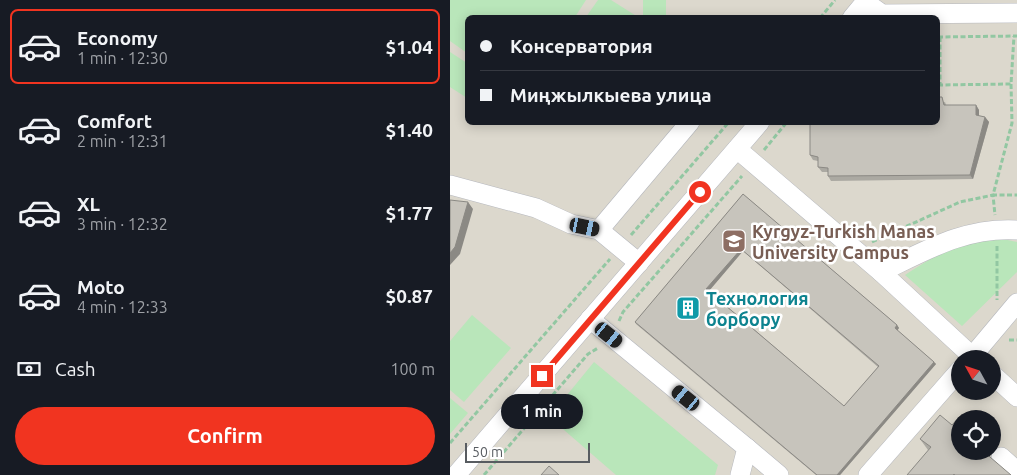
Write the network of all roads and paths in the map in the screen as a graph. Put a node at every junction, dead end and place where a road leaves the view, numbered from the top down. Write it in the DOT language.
graph roads {
  1 [pos="835,0"];
  2 [pos="866,1"];
  3 [pos="1017,13"];
  4 [pos="822,15"];
  5 [pos="854,15"];
  6 [pos="1016,36"];
  7 [pos="940,37"];
  8 [pos="1011,84"];
  9 [pos="940,85"];
  10 [pos="687,125"];
  11 [pos="726,125"];
  12 [pos="757,125"];
  13 [pos="785,125"];
  14 [pos="737,149"];
  15 [pos="754,163"];
  16 [pos="450,185"];
  17 [pos="993,195"];
  18 [pos="1017,195"];
  19 [pos="996,229"];
  20 [pos="599,230"];
  21 [pos="1017,230"];
  22 [pos="868,244"];
  23 [pos="620,247"];
  24 [pos="639,263"];
  25 [pos="881,272"];
  26 [pos="1017,303"];
  27 [pos="590,319"];
  28 [pos="997,324"];
  29 [pos="609,335"];
  30 [pos="958,350"];
  31 [pos="978,350"];
  32 [pos="951,381"];
  33 [pos="1001,382"];
  34 [pos="1017,397"];
  35 [pos="450,443"];
  36 [pos="747,448"];
  37 [pos="1001,457"];
  38 [pos="1017,471"];
  39 [pos="456,475"];
  40 [pos="484,475"];
  41 [pos="740,475"];
  42 [pos="779,475"];
  43 [pos="868,475"];
  1 -- 4 [label="path"];
  2 -- 3 [label="street"];
  2 -- 5 [label="street"];
  6 -- 7 [label="path"];
  6 -- 8 [label="path"];
  8 -- 9 [label="path"];
  8 -- 17 [label="path"];
  10 -- 20 [label="street"];
  11 -- 23 [label="path"];
  12 -- 14 [label="street"];
  13 -- 15 [label="path"];
  14 -- 15 [label="street"];
  14 -- 24 [label="street"];
  15 -- 25 [label="street"];
  15 -- 29 [label="path"];
  16 -- 20 [label="street"];
  17 -- 18 [label="path"];
  17 -- 19 [label="path"];
  17 -- 22 [label="path"];
  19 -- 21 [label="street"];
  19 -- 25 [label="street"];
  19 -- 28 [label="path"];
  20 -- 23 [label="street"];
  23 -- 24 [label="street"];
  23 -- 35 [label="path"];
  24 -- 27 [label="street"];
  25 -- 30 [label="street"];
  26 -- 28 [label="street"];
  27 -- 29 [label="street"];
  27 -- 39 [label="street"];
  28 -- 31 [label="street"];
  29 -- 36 [label="street"];
  29 -- 40 [label="path"];
  32 -- 43 [label="street"];
  33 -- 34 [label="street"];
  36 -- 41 [label="street"];
  36 -- 42 [label="street"];
  37 -- 38 [label="street"];
}
